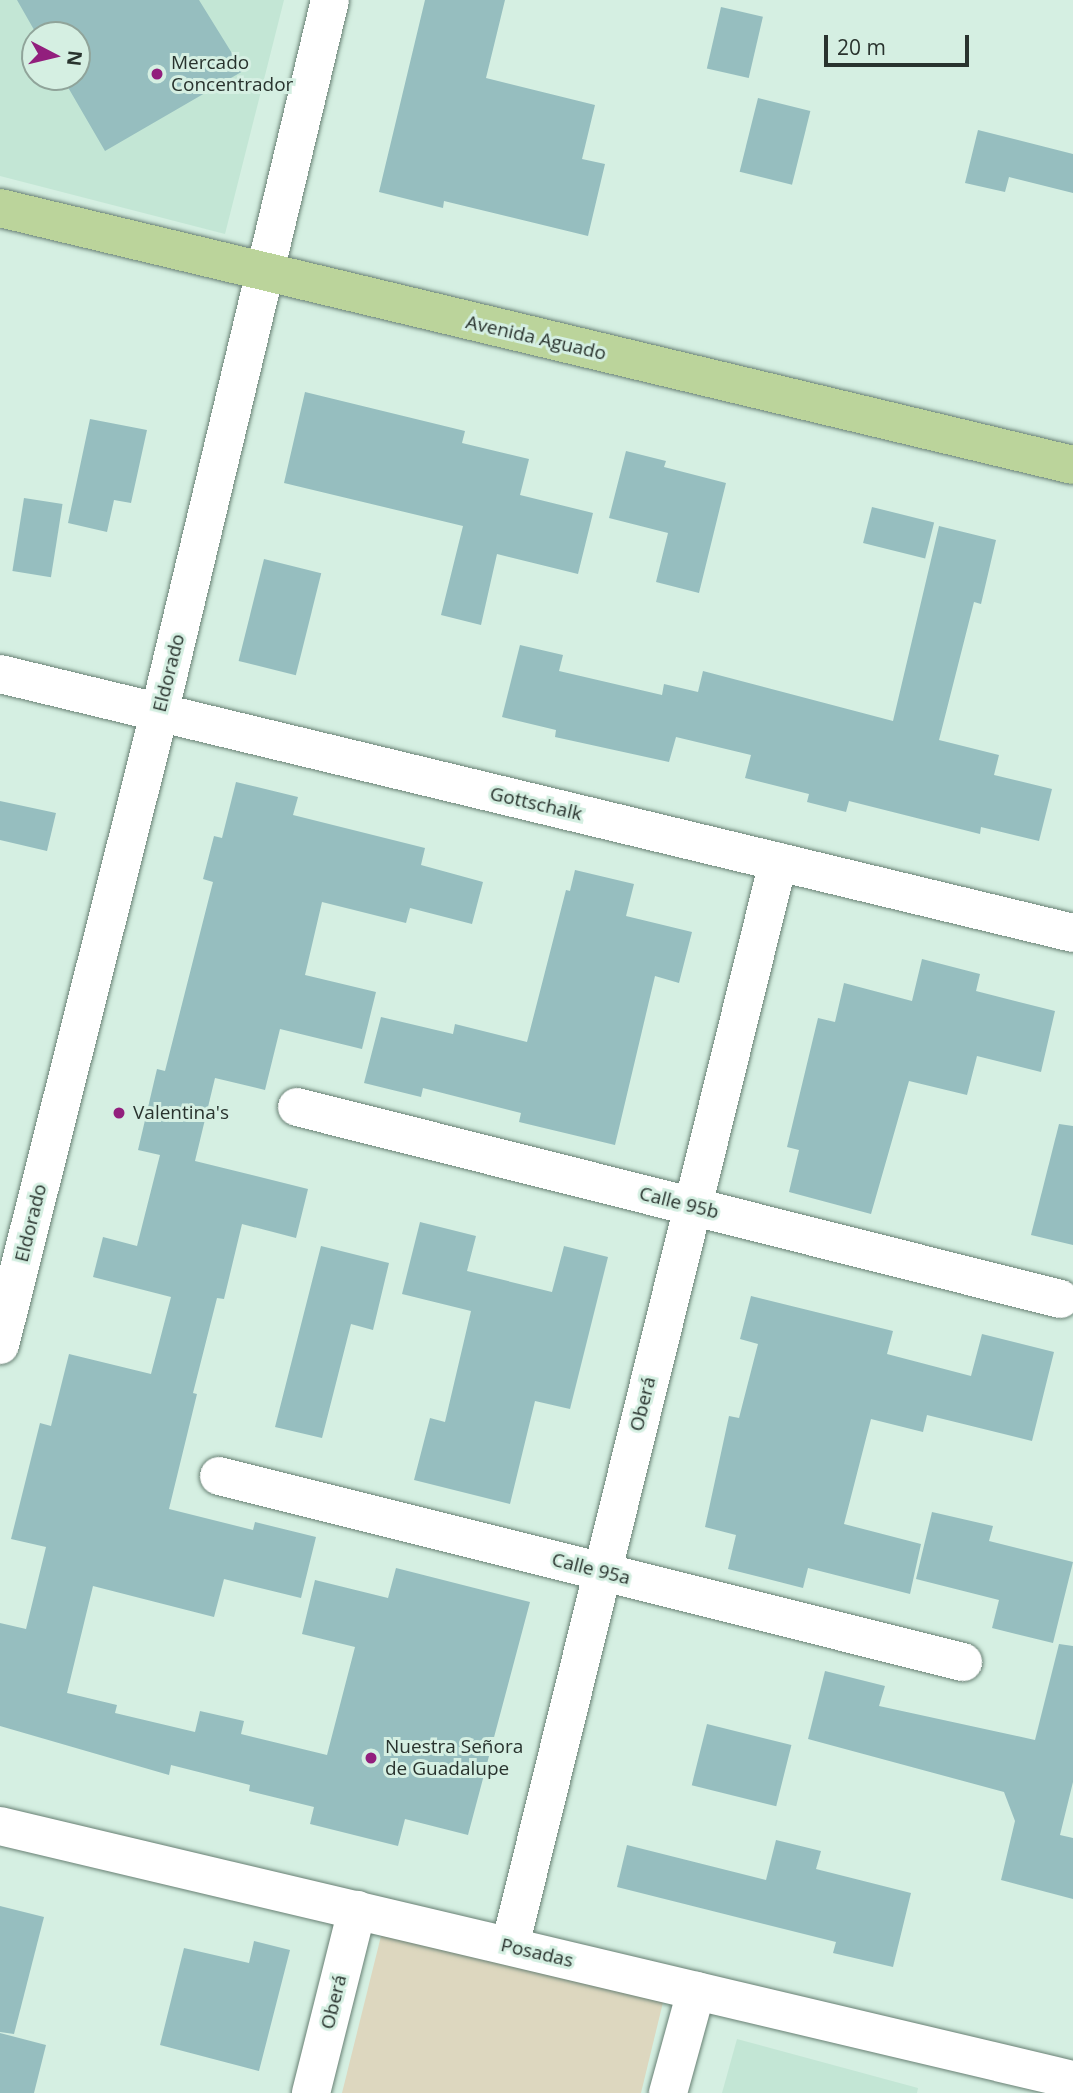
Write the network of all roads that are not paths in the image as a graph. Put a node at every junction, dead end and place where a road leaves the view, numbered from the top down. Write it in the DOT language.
graph roads {
  1 [pos="330,0"];
  2 [pos="0,208"];
  3 [pos="266,274"];
  4 [pos="1073,465"];
  5 [pos="0,674"];
  6 [pos="159,713"];
  7 [pos="778,862"];
  8 [pos="1073,933"];
  9 [pos="297,1107"];
  10 [pos="693,1207"];
  11 [pos="1060,1299"];
  12 [pos="0,1345"];
  13 [pos="219,1476"];
  14 [pos="602,1571"];
  15 [pos="963,1662"];
  16 [pos="0,1826"];
  17 [pos="357,1910"];
  18 [pos="510,1946"];
  19 [pos="696,1991"];
  20 [pos="1073,2080"];
  21 [pos="311,2093"];
  22 [pos="668,2093"];
  1 -- 3 [label="street, Eldorado"];
  2 -- 3 [label="main road, Avenida Aguado"];
  3 -- 4 [label="main road, Avenida Aguado"];
  3 -- 6 [label="street, Eldorado"];
  5 -- 6 [label="street, Gottschalk"];
  6 -- 7 [label="street, Gottschalk"];
  6 -- 12 [label="street, Eldorado"];
  7 -- 8 [label="street, Gottschalk"];
  7 -- 10 [label="street, Oberá"];
  9 -- 10 [label="street, Calle 95b"];
  10 -- 11 [label="street, Calle 95b"];
  10 -- 14 [label="street, Oberá"];
  13 -- 14 [label="street, Calle 95a"];
  14 -- 15 [label="street, Calle 95a"];
  14 -- 18 [label="street, Oberá"];
  16 -- 17 [label="street, Posadas"];
  17 -- 18 [label="street, Posadas"];
  17 -- 21 [label="street, Oberá"];
  18 -- 19 [label="street, Posadas"];
  19 -- 20 [label="street, Posadas"];
  19 -- 22 [label="street"];
}
